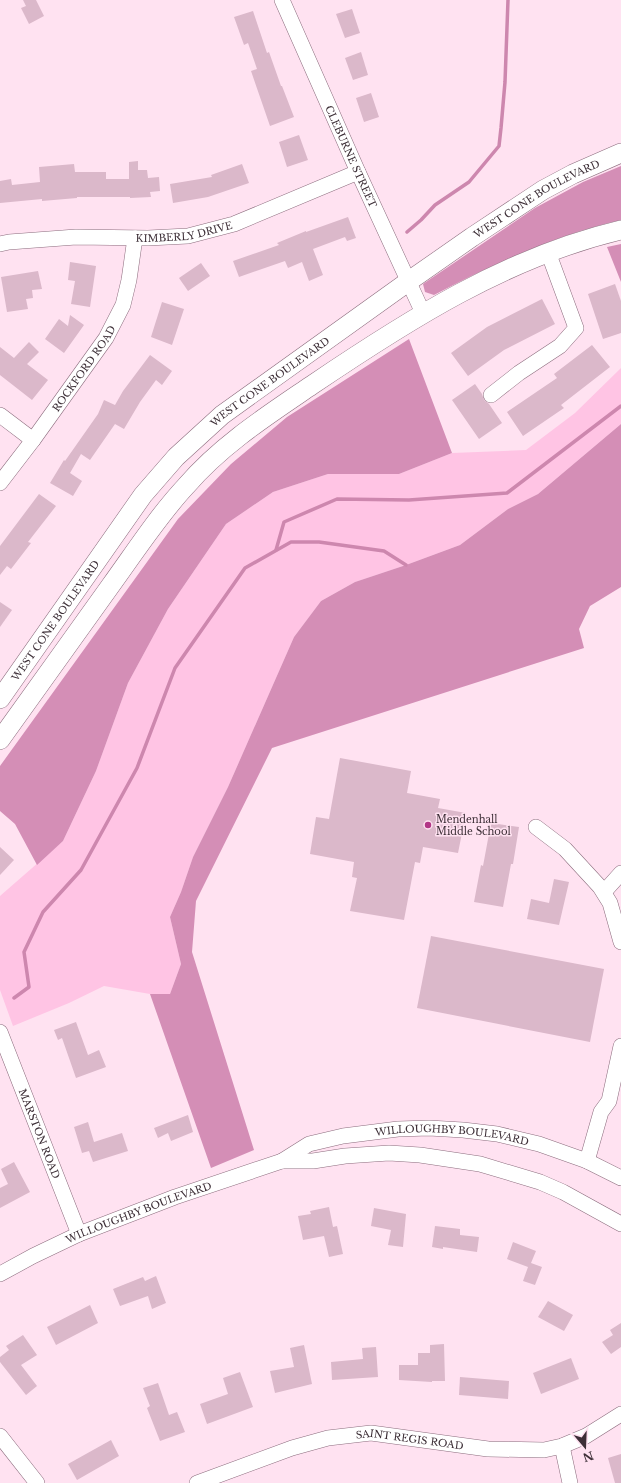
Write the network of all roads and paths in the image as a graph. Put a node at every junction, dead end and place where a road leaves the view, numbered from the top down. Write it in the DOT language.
graph roads {
  1 [pos="282,0"];
  2 [pos="621,153"];
  3 [pos="358,172"];
  4 [pos="621,230"];
  5 [pos="135,238"];
  6 [pos="0,244"];
  7 [pos="548,252"];
  8 [pos="409,281"];
  9 [pos="423,313"];
  10 [pos="491,396"];
  11 [pos="0,415"];
  12 [pos="33,440"];
  13 [pos="0,483"];
  14 [pos="0,699"];
  15 [pos="0,740"];
  16 [pos="536,827"];
  17 [pos="621,873"];
  18 [pos="604,892"];
  19 [pos="621,942"];
  20 [pos="0,1032"];
  21 [pos="621,1046"];
  22 [pos="282,1161"];
  23 [pos="587,1161"];
  24 [pos="621,1178"];
  25 [pos="621,1224"];
  26 [pos="79,1234"];
  27 [pos="0,1274"];
  28 [pos="621,1414"];
  29 [pos="0,1436"];
  30 [pos="562,1446"];
  31 [pos="38,1483"];
  32 [pos="197,1483"];
  33 [pos="570,1483"];
  1 -- 3 [label="street, CLEBURNE STREET"];
  2 -- 8 [label="main road, WEST CONE BOULEVARD"];
  3 -- 5 [label="street, KIMBERLY DRIVE"];
  3 -- 8 [label="street, CLEBURNE STREET"];
  4 -- 7 [label="main road"];
  5 -- 6 [label="street, KIMBERLY DRIVE"];
  5 -- 12 [label="street, ROCKFORD ROAD"];
  7 -- 9 [label="main road"];
  7 -- 10 [label="street"];
  8 -- 9 [label="street, CLEBURNE STREET"];
  8 -- 14 [label="main road, WEST CONE BOULEVARD"];
  9 -- 15 [label="main road"];
  11 -- 12 [label="street"];
  12 -- 13 [label="street, ROCKFORD ROAD"];
  16 -- 18 [label="street"];
  17 -- 18 [label="street"];
  18 -- 19 [label="street"];
  20 -- 26 [label="street, MARSTON ROAD"];
  21 -- 23 [label="street"];
  22 -- 23 [label="street, WILLOUGHBY BOULEVARD"];
  22 -- 25 [label="street, WILLOUGHBY BOULEVARD"];
  22 -- 26 [label="street, WILLOUGHBY BOULEVARD"];
  23 -- 24 [label="street, WILLOUGHBY BOULEVARD"];
  26 -- 27 [label="street, WILLOUGHBY BOULEVARD"];
  28 -- 30 [label="street, SAINT REGIS ROAD"];
  29 -- 31 [label="street"];
  30 -- 32 [label="street, SAINT REGIS ROAD"];
  30 -- 33 [label="street"];
}
